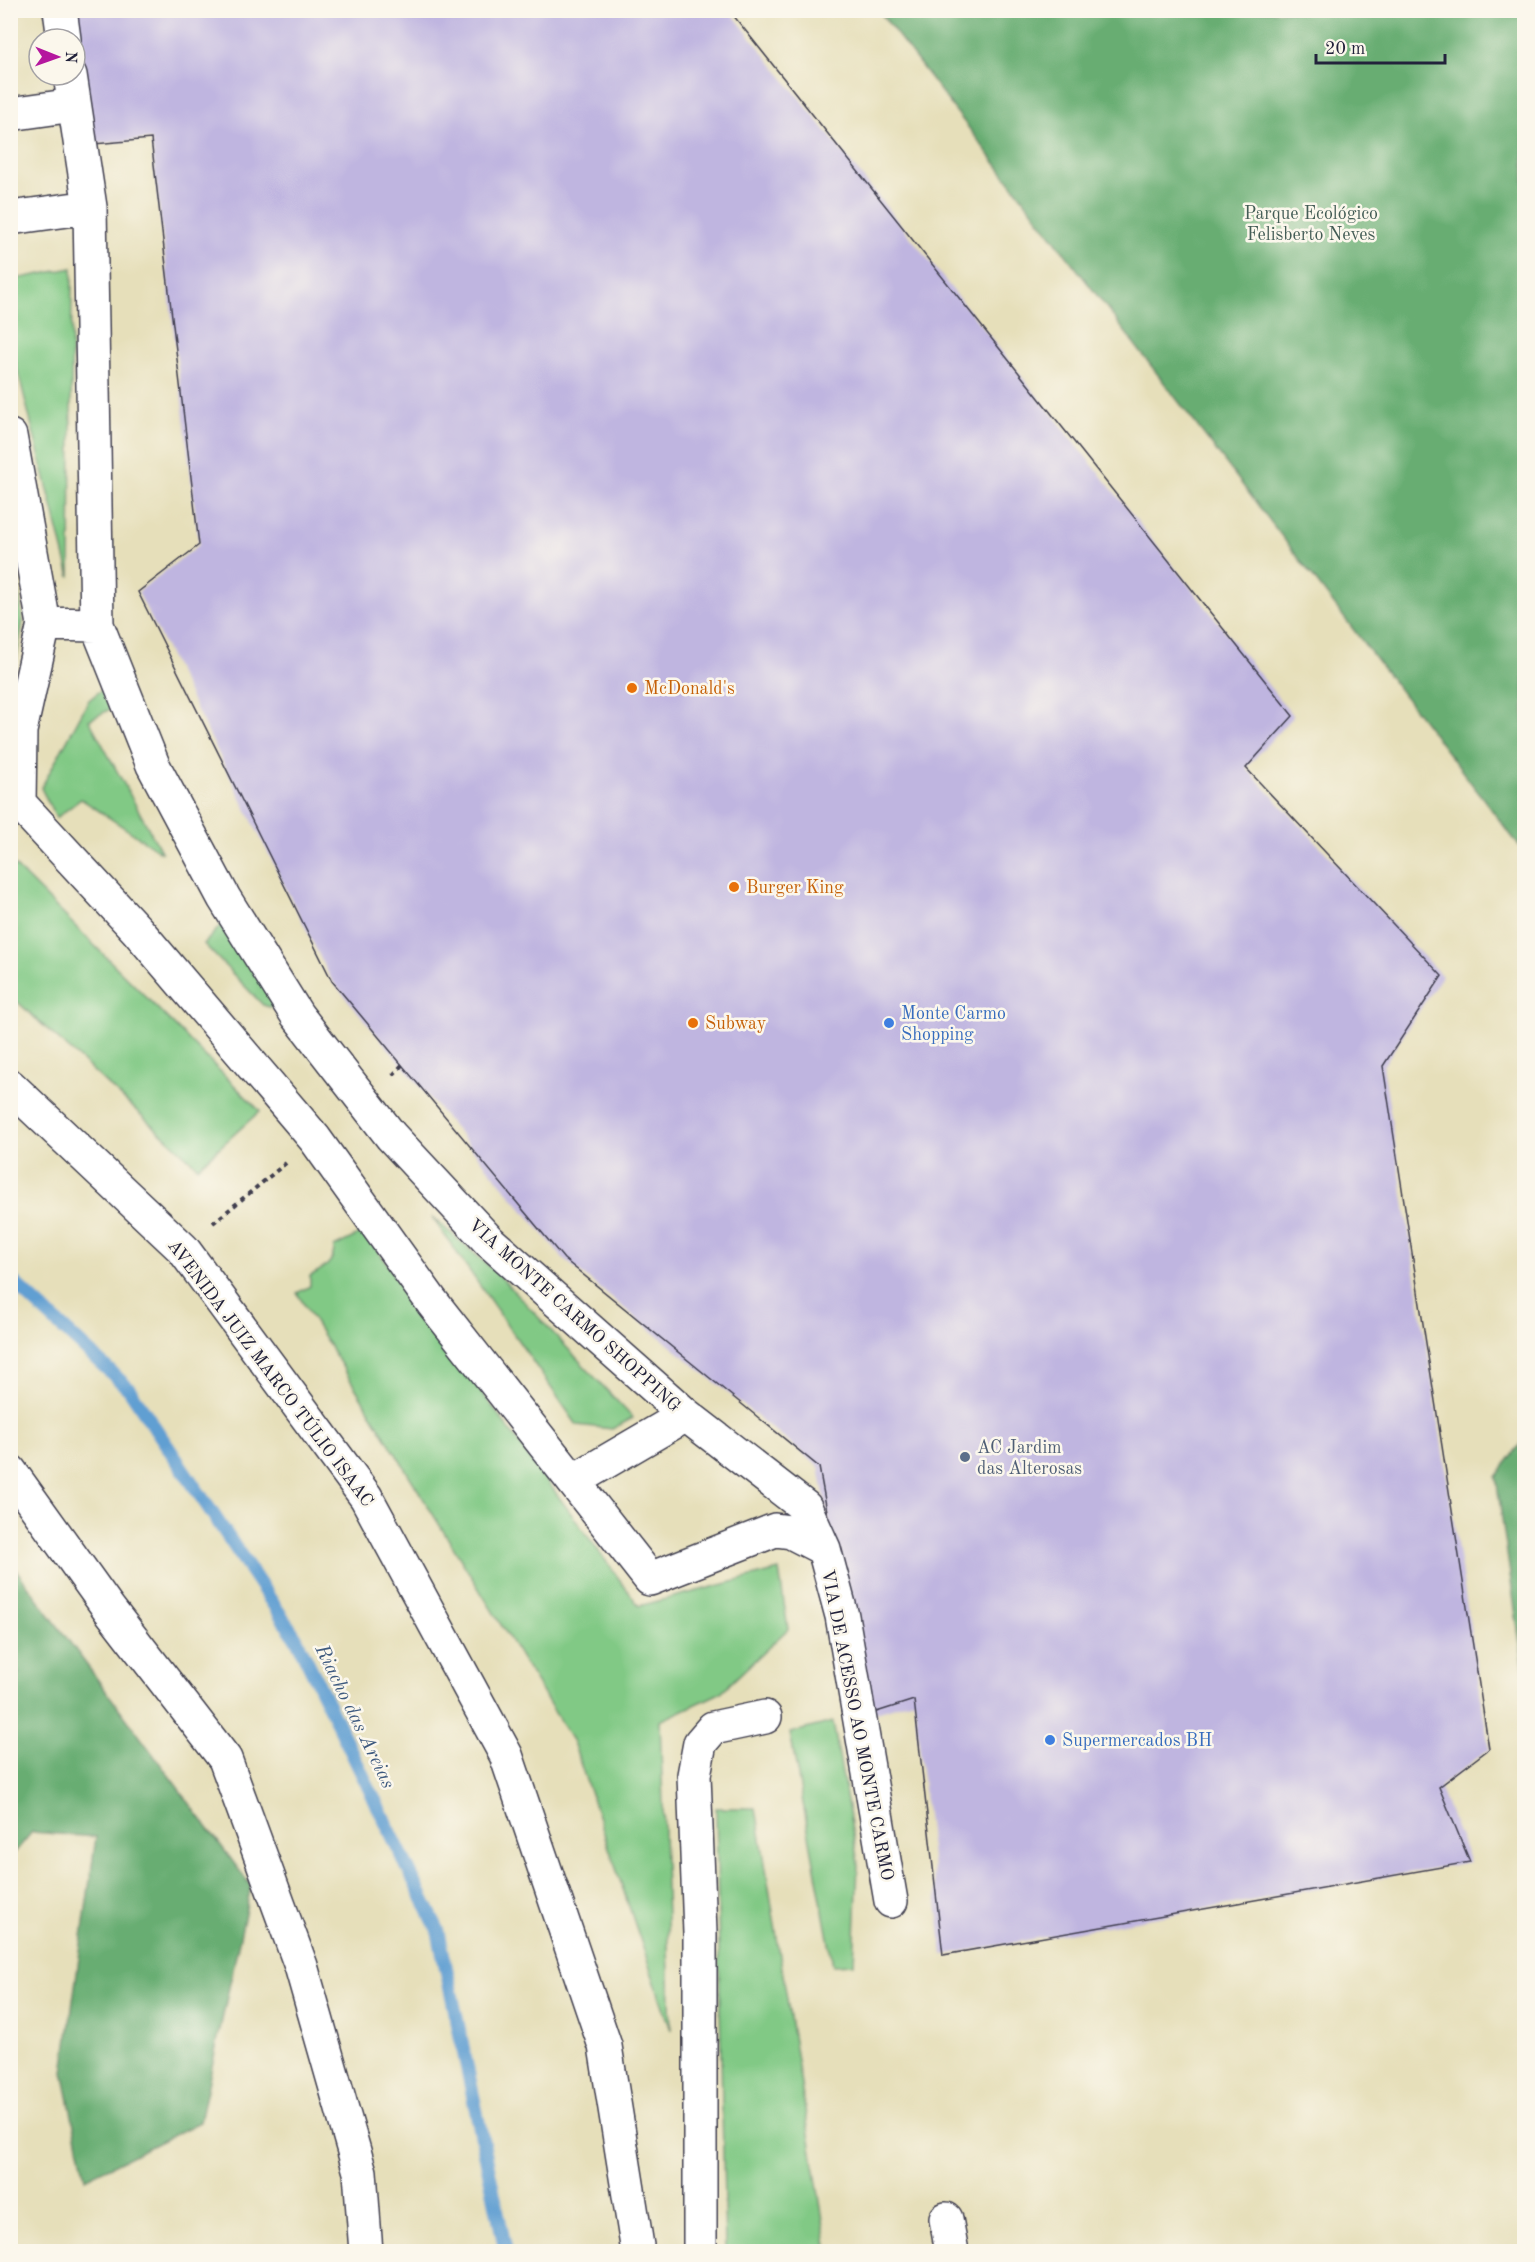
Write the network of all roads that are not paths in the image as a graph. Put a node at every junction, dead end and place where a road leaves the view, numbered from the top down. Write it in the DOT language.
graph roads {
  1 [pos="60,10"];
  2 [pos="62,27"];
  3 [pos="72,90"];
  4 [pos="10,114"];
  5 [pos="90,207"];
  6 [pos="10,218"];
  7 [pos="10,436"];
  8 [pos="44,624"];
  9 [pos="97,625"];
  10 [pos="10,1086"];
  11 [pos="686,1415"];
  12 [pos="10,1471"];
  13 [pos="767,1477"];
  14 [pos="573,1481"];
  15 [pos="744,1542"];
  16 [pos="824,1548"];
  17 [pos="765,1717"];
  18 [pos="891,1901"];
  19 [pos="946,2219"];
  20 [pos="366,2252"];
  21 [pos="638,2252"];
  22 [pos="700,2252"];
  23 [pos="952,2252"];
  1 -- 2 [label="main road"];
  3 -- 4 [label="main road"];
  3 -- 5 [label="main road"];
  5 -- 6 [label="main road"];
  5 -- 9 [label="main road"];
  7 -- 8 [label="main road"];
  8 -- 9 [label="main road"];
  8 -- 14 [label="main road"];
  9 -- 11 [label="main road, VIA MONTE CARMO SHOPPING"];
  10 -- 21 [label="main road, AVENIDA JUIZ MARCO TÚLIO ISAAC"];
  11 -- 13 [label="main road, VIA MONTE CARMO SHOPPING"];
  11 -- 14 [label="main road"];
  12 -- 20 [label="main road"];
  13 -- 15 [label="main road"];
  13 -- 16 [label="main road, VIA MONTE CARMO SHOPPING"];
  14 -- 15 [label="main road"];
  15 -- 16 [label="main road"];
  16 -- 18 [label="main road, VIA DE ACESSO AO MONTE CARMO"];
  17 -- 22 [label="main road"];
  19 -- 23 [label="main road"];
}
